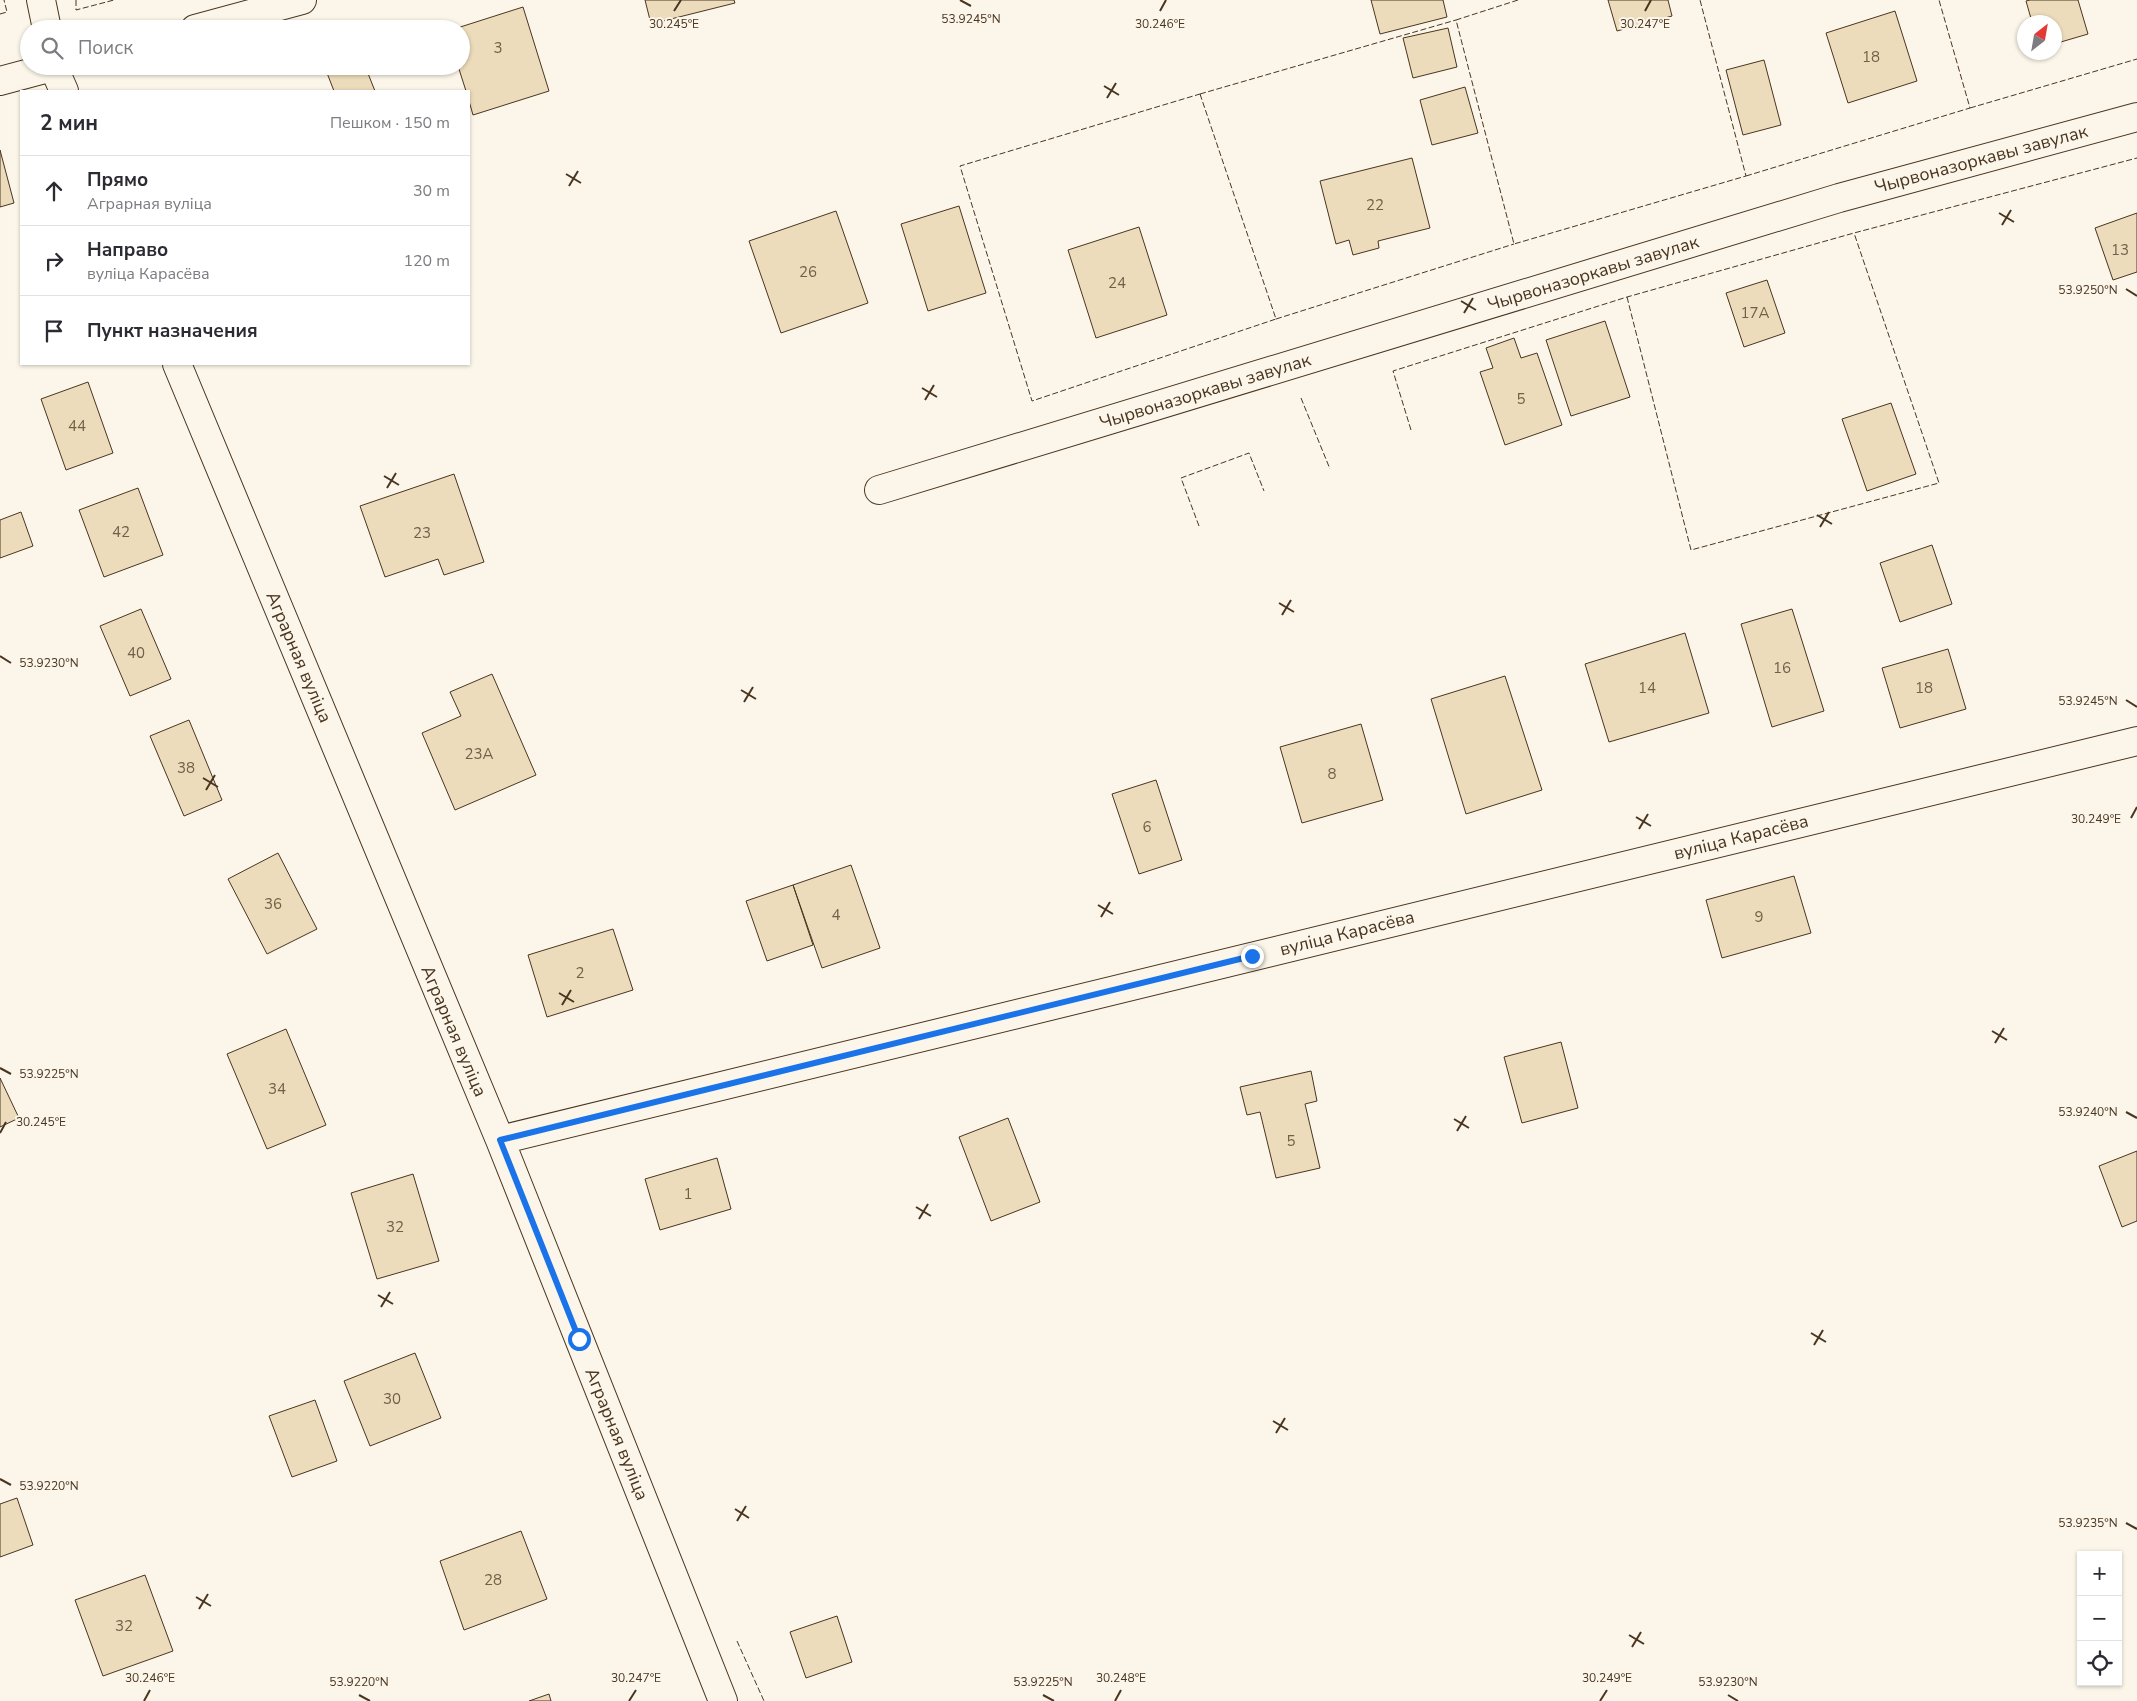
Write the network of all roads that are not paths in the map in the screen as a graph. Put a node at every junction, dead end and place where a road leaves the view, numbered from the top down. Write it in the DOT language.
graph roads {
  1 [pos="41,0"];
  2 [pos="302,0"];
  3 [pos="45,20"];
  4 [pos="228,20"];
  5 [pos="22,75"];
  6 [pos="58,75"];
  7 [pos="0,81"];
  8 [pos="64,90"];
  9 [pos="2137,117"];
  10 [pos="177,365"];
  11 [pos="879,490"];
  12 [pos="2137,741"];
  13 [pos="500,1140"];
  14 [pos="722,1701"];
  1 -- 3 [label="street"];
  2 -- 4 [label="street"];
  5 -- 7 [label="street"];
  6 -- 8 [label="street"];
  9 -- 11 [label="street, Чырвоназоркавы завулак"];
  10 -- 13 [label="street, Аграрная вуліца"];
  12 -- 13 [label="street, вуліца Карасёва"];
  13 -- 14 [label="street, Аграрная вуліца"];
}
